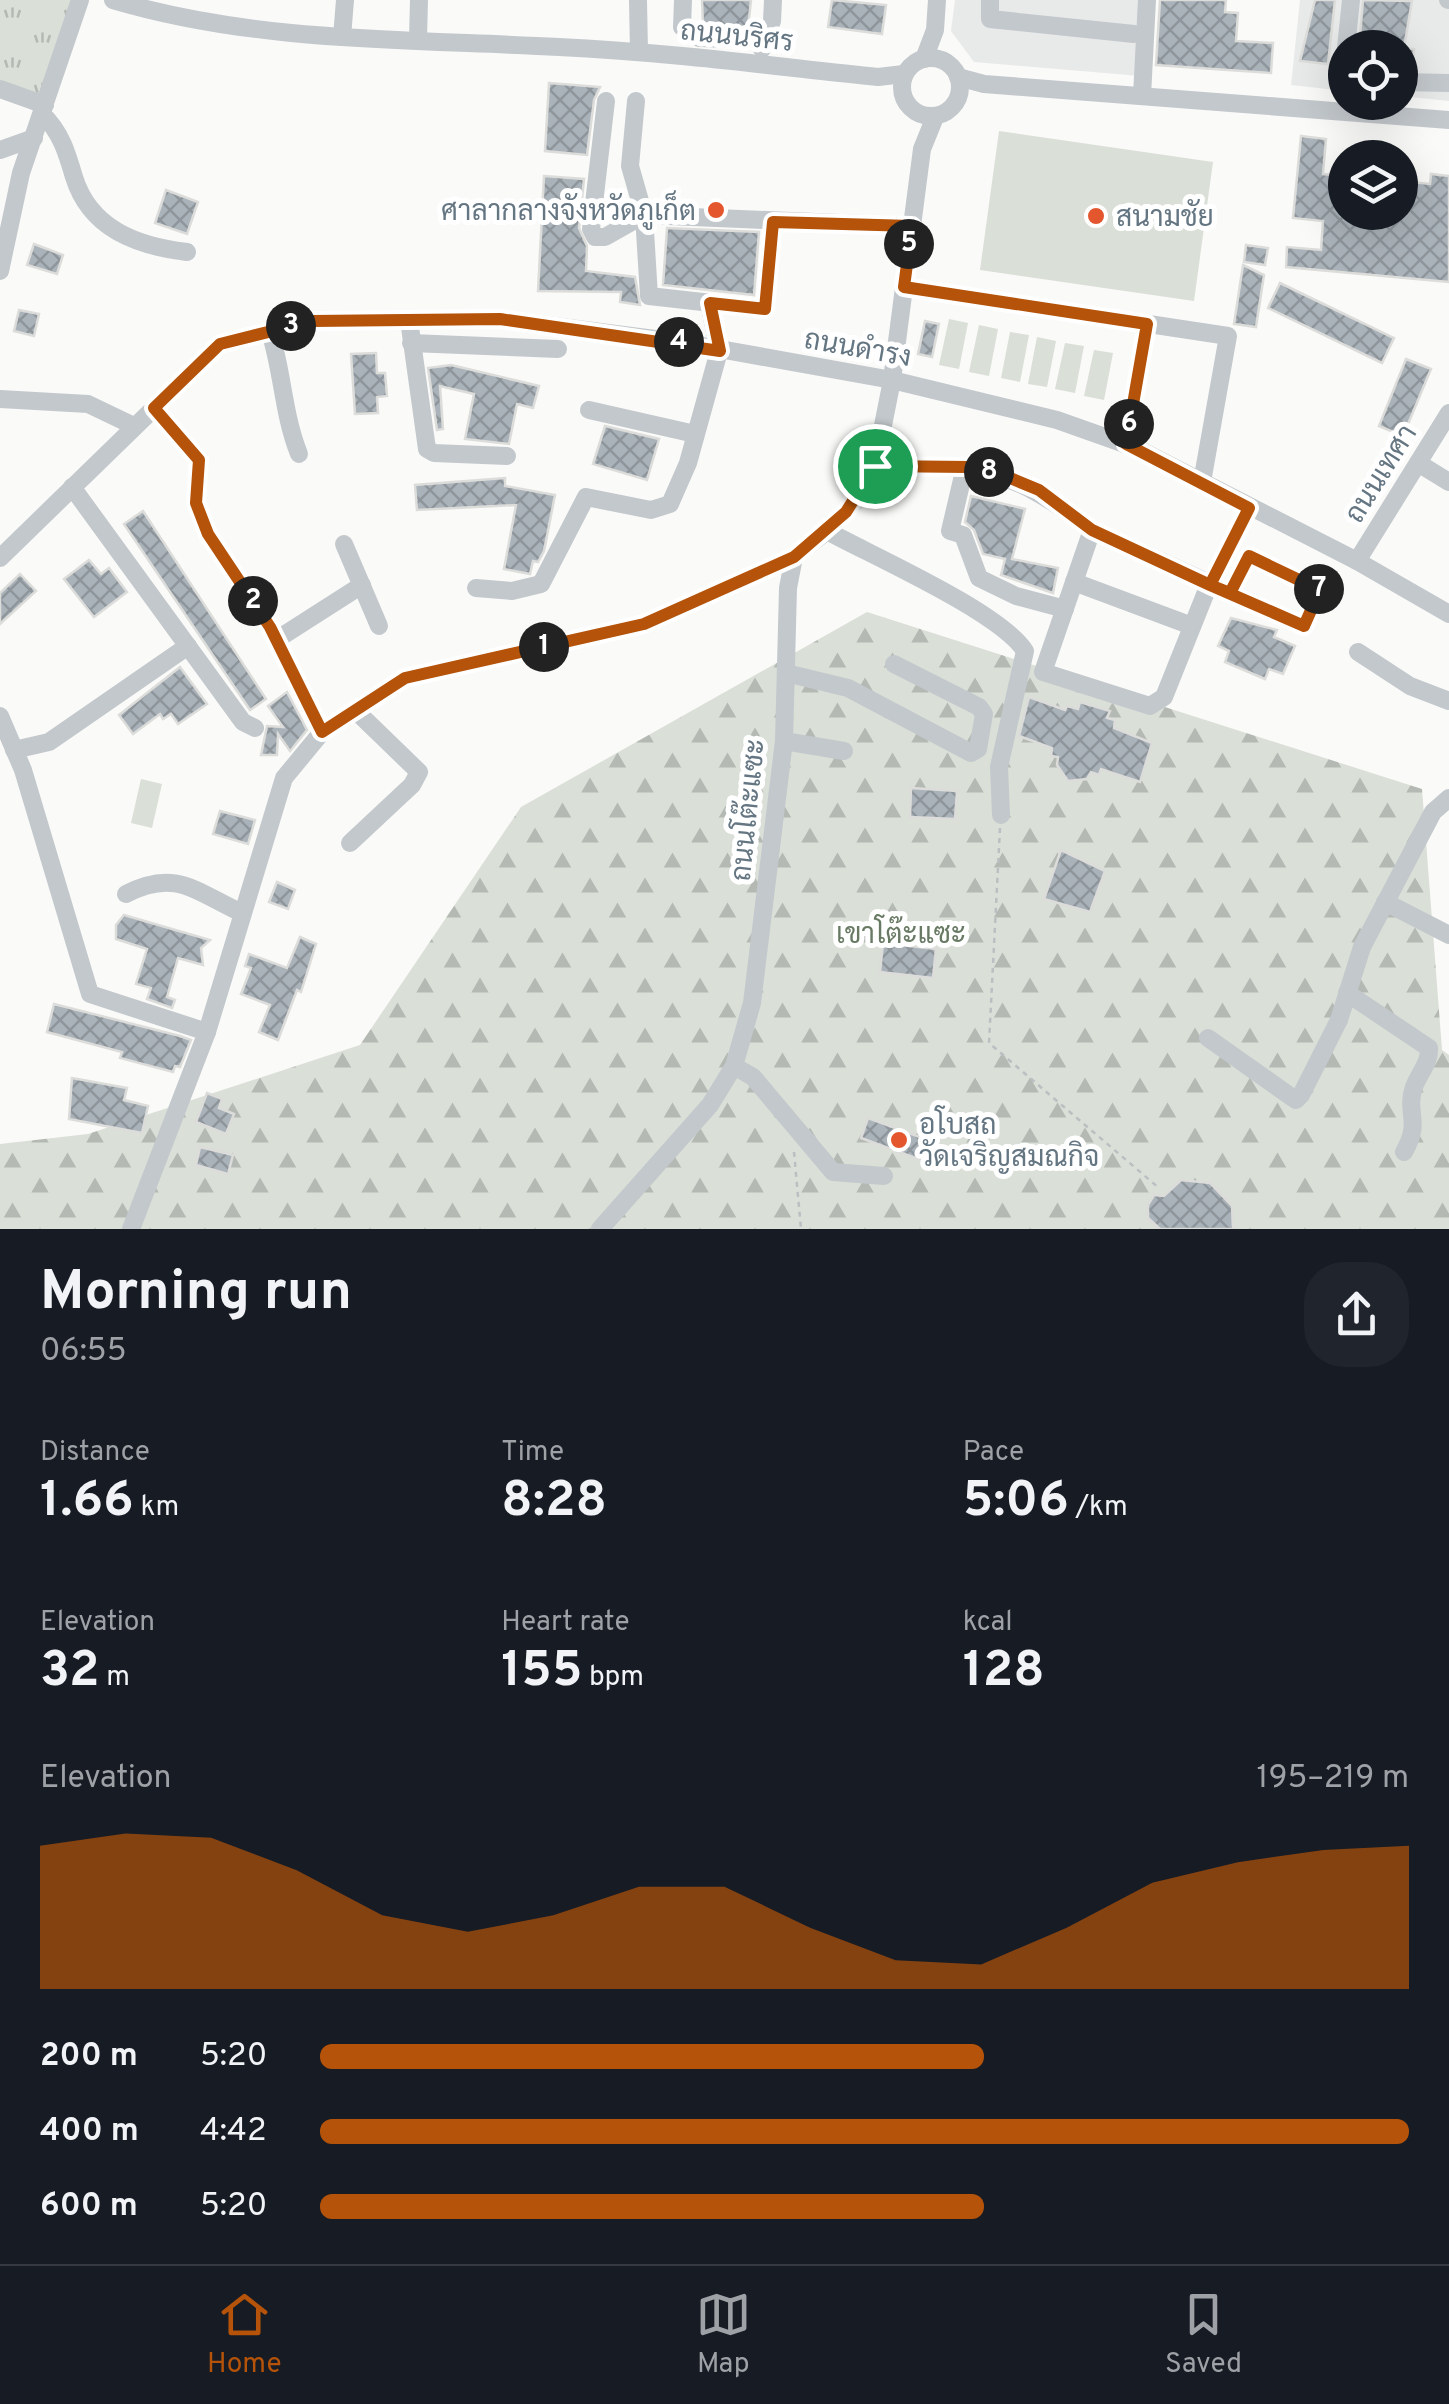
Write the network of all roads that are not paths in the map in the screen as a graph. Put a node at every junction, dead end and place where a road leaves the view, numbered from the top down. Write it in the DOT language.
graph roads {
  1 [pos="80,0"];
  2 [pos="114,0"];
  3 [pos="345,0"];
  4 [pos="418,0"];
  5 [pos="638,0"];
  6 [pos="683,0"];
  7 [pos="772,0"];
  8 [pos="938,0"];
  9 [pos="990,0"];
  10 [pos="1136,0"];
  11 [pos="1147,0"];
  12 [pos="1351,0"];
  13 [pos="1347,30"];
  14 [pos="1134,34"];
  15 [pos="342,37"];
  16 [pos="698,38"];
  17 [pos="418,40"];
  18 [pos="763,40"];
  19 [pos="639,52"];
  20 [pos="698,58"];
  21 [pos="932,59"];
  22 [pos="761,65"];
  23 [pos="903,82"];
  24 [pos="1418,83"];
  25 [pos="1449,84"];
  26 [pos="959,85"];
  27 [pos="0,88"];
  28 [pos="1138,96"];
  29 [pos="606,101"];
  30 [pos="636,101"];
  31 [pos="44,110"];
  32 [pos="926,115"];
  33 [pos="1449,120"];
  34 [pos="34,138"];
  35 [pos="0,150"];
  36 [pos="644,215"];
  37 [pos="773,222"];
  38 [pos="912,226"];
  39 [pos="186,252"];
  40 [pos="0,271"];
  41 [pos="904,287"];
  42 [pos="710,303"];
  43 [pos="409,320"];
  44 [pos="1147,324"];
  45 [pos="270,332"];
  46 [pos="412,342"];
  47 [pos="558,348"];
  48 [pos="720,351"];
  49 [pos="892,380"];
  50 [pos="0,399"];
  51 [pos="154,408"];
  52 [pos="590,410"];
  53 [pos="1449,413"];
  54 [pos="134,426"];
  55 [pos="695,434"];
  56 [pos="1126,444"];
  57 [pos="299,454"];
  58 [pos="507,456"];
  59 [pos="1418,463"];
  60 [pos="875,466"];
  61 [pos="964,467"];
  62 [pos="1202,482"];
  63 [pos="1449,482"];
  64 [pos="72,487"];
  65 [pos="1249,508"];
  66 [pos="1092,530"];
  67 [pos="828,532"];
  68 [pos="344,544"];
  69 [pos="794,557"];
  70 [pos="0,558"];
  71 [pos="1357,561"];
  72 [pos="1074,582"];
  73 [pos="362,584"];
  74 [pos="1210,585"];
  75 [pos="476,588"];
  76 [pos="1230,593"];
  77 [pos="1064,609"];
  78 [pos="1449,614"];
  79 [pos="379,626"];
  80 [pos="1192,626"];
  81 [pos="276,640"];
  82 [pos="188,646"];
  83 [pos="1358,652"];
  84 [pos="894,664"];
  85 [pos="786,673"];
  86 [pos="1449,701"];
  87 [pos="355,710"];
  88 [pos="0,716"];
  89 [pos="255,728"];
  90 [pos="322,732"];
  91 [pos="784,741"];
  92 [pos="14,750"];
  93 [pos="844,751"];
  94 [pos="1449,798"];
  95 [pos="1001,814"];
  96 [pos="350,843"];
  97 [pos="126,894"];
  98 [pos="1384,902"];
  99 [pos="242,913"];
  100 [pos="1449,936"];
  101 [pos="1347,994"];
  102 [pos="207,1032"];
  103 [pos="1208,1038"];
  104 [pos="734,1066"];
  105 [pos="1404,1152"];
  106 [pos="884,1176"];
  107 [pos="131,1229"];
  108 [pos="600,1229"];
  1 -- 31 [label="street"];
  2 -- 15 [label="street, ถนนนริศร"];
  3 -- 15 [label="street"];
  4 -- 17 [label="street"];
  5 -- 19 [label="street"];
  6 -- 16 [label="street"];
  7 -- 18 [label="street"];
  8 -- 21 [label="street"];
  9 -- 14 [label="street"];
  10 -- 14 [label="street"];
  11 -- 28 [label="street"];
  12 -- 13 [label="street"];
  14 -- 28 [label="street"];
  15 -- 17 [label="street, ถนนนริศร"];
  16 -- 18 [label="street"];
  16 -- 20 [label="street"];
  17 -- 19 [label="street, ถนนนริศร"];
  18 -- 22 [label="street"];
  19 -- 20 [label="street, ถนนนริศร"];
  20 -- 22 [label="street, ถนนนริศร"];
  21 -- 23 [label="street"];
  21 -- 26 [label="street"];
  22 -- 23 [label="street, ถนนนริศร"];
  23 -- 32 [label="street"];
  24 -- 25 [label="street"];
  26 -- 28 [label="street"];
  26 -- 32 [label="street"];
  27 -- 31 [label="street"];
  28 -- 33 [label="street"];
  29 -- 36 [label="street"];
  30 -- 36 [label="street"];
  31 -- 34 [label="street"];
  31 -- 39 [label="street"];
  32 -- 38 [label="street"];
  34 -- 35 [label="street"];
  34 -- 40 [label="street"];
  36 -- 37 [label="street"];
  36 -- 42 [label="street"];
  37 -- 38 [label="street"];
  37 -- 42 [label="street"];
  38 -- 41 [label="street"];
  41 -- 44 [label="street"];
  41 -- 49 [label="street"];
  42 -- 48 [label="street"];
  43 -- 45 [label="street, ถนนดำรง"];
  43 -- 46 [label="street"];
  43 -- 48 [label="street, ถนนดำรง"];
  44 -- 56 [label="street"];
  44 -- 62 [label="street"];
  45 -- 51 [label="street, ถนนดำรง"];
  45 -- 57 [label="street"];
  46 -- 47 [label="street"];
  46 -- 58 [label="street"];
  48 -- 49 [label="street, ถนนดำรง"];
  48 -- 55 [label="street"];
  49 -- 56 [label="street, ถนนดำรง"];
  49 -- 60 [label="street"];
  50 -- 54 [label="street"];
  51 -- 54 [label="street, ถนนดำรง"];
  51 -- 81 [label="street"];
  52 -- 55 [label="street"];
  53 -- 59 [label="street, ถนนเทศา"];
  54 -- 64 [label="street, ถนนดำรง"];
  55 -- 75 [label="street"];
  56 -- 62 [label="street, ถนนดำรง"];
  59 -- 63 [label="street"];
  59 -- 71 [label="street, ถนนเทศา"];
  60 -- 61 [label="street"];
  60 -- 67 [label="street"];
  61 -- 66 [label="street"];
  61 -- 77 [label="street"];
  62 -- 65 [label="street, ถนนดำรง"];
  64 -- 70 [label="street, ถนนดำรง"];
  64 -- 82 [label="street"];
  65 -- 71 [label="street, ถนนดำรง"];
  65 -- 74 [label="street"];
  66 -- 72 [label="street"];
  66 -- 74 [label="street"];
  67 -- 69 [label="street"];
  67 -- 95 [label="street"];
  68 -- 73 [label="street"];
  69 -- 85 [label="street, ถนนโต๊ะแซะ"];
  69 -- 87 [label="street"];
  71 -- 78 [label="street, ถนนดำรง"];
  72 -- 77 [label="street"];
  72 -- 80 [label="street"];
  73 -- 79 [label="street"];
  73 -- 81 [label="street"];
  74 -- 76 [label="street"];
  74 -- 80 [label="street"];
  76 -- 76 [label="street"];
  77 -- 80 [label="street"];
  81 -- 90 [label="street"];
  82 -- 89 [label="street"];
  82 -- 92 [label="street"];
  83 -- 86 [label="street"];
  84 -- 85 [label="street"];
  85 -- 91 [label="street, ถนนโต๊ะแซะ"];
  87 -- 90 [label="street"];
  87 -- 96 [label="street"];
  88 -- 92 [label="street"];
  90 -- 99 [label="street"];
  91 -- 93 [label="street"];
  91 -- 104 [label="street, ถนนโต๊ะแซะ"];
  92 -- 102 [label="street"];
  94 -- 98 [label="street"];
  97 -- 99 [label="street"];
  98 -- 100 [label="street"];
  98 -- 101 [label="street"];
  99 -- 102 [label="street"];
  101 -- 103 [label="street"];
  101 -- 105 [label="street"];
  102 -- 107 [label="street"];
  104 -- 106 [label="street"];
  104 -- 108 [label="street, ถนนโต๊ะแซะ"];
}
